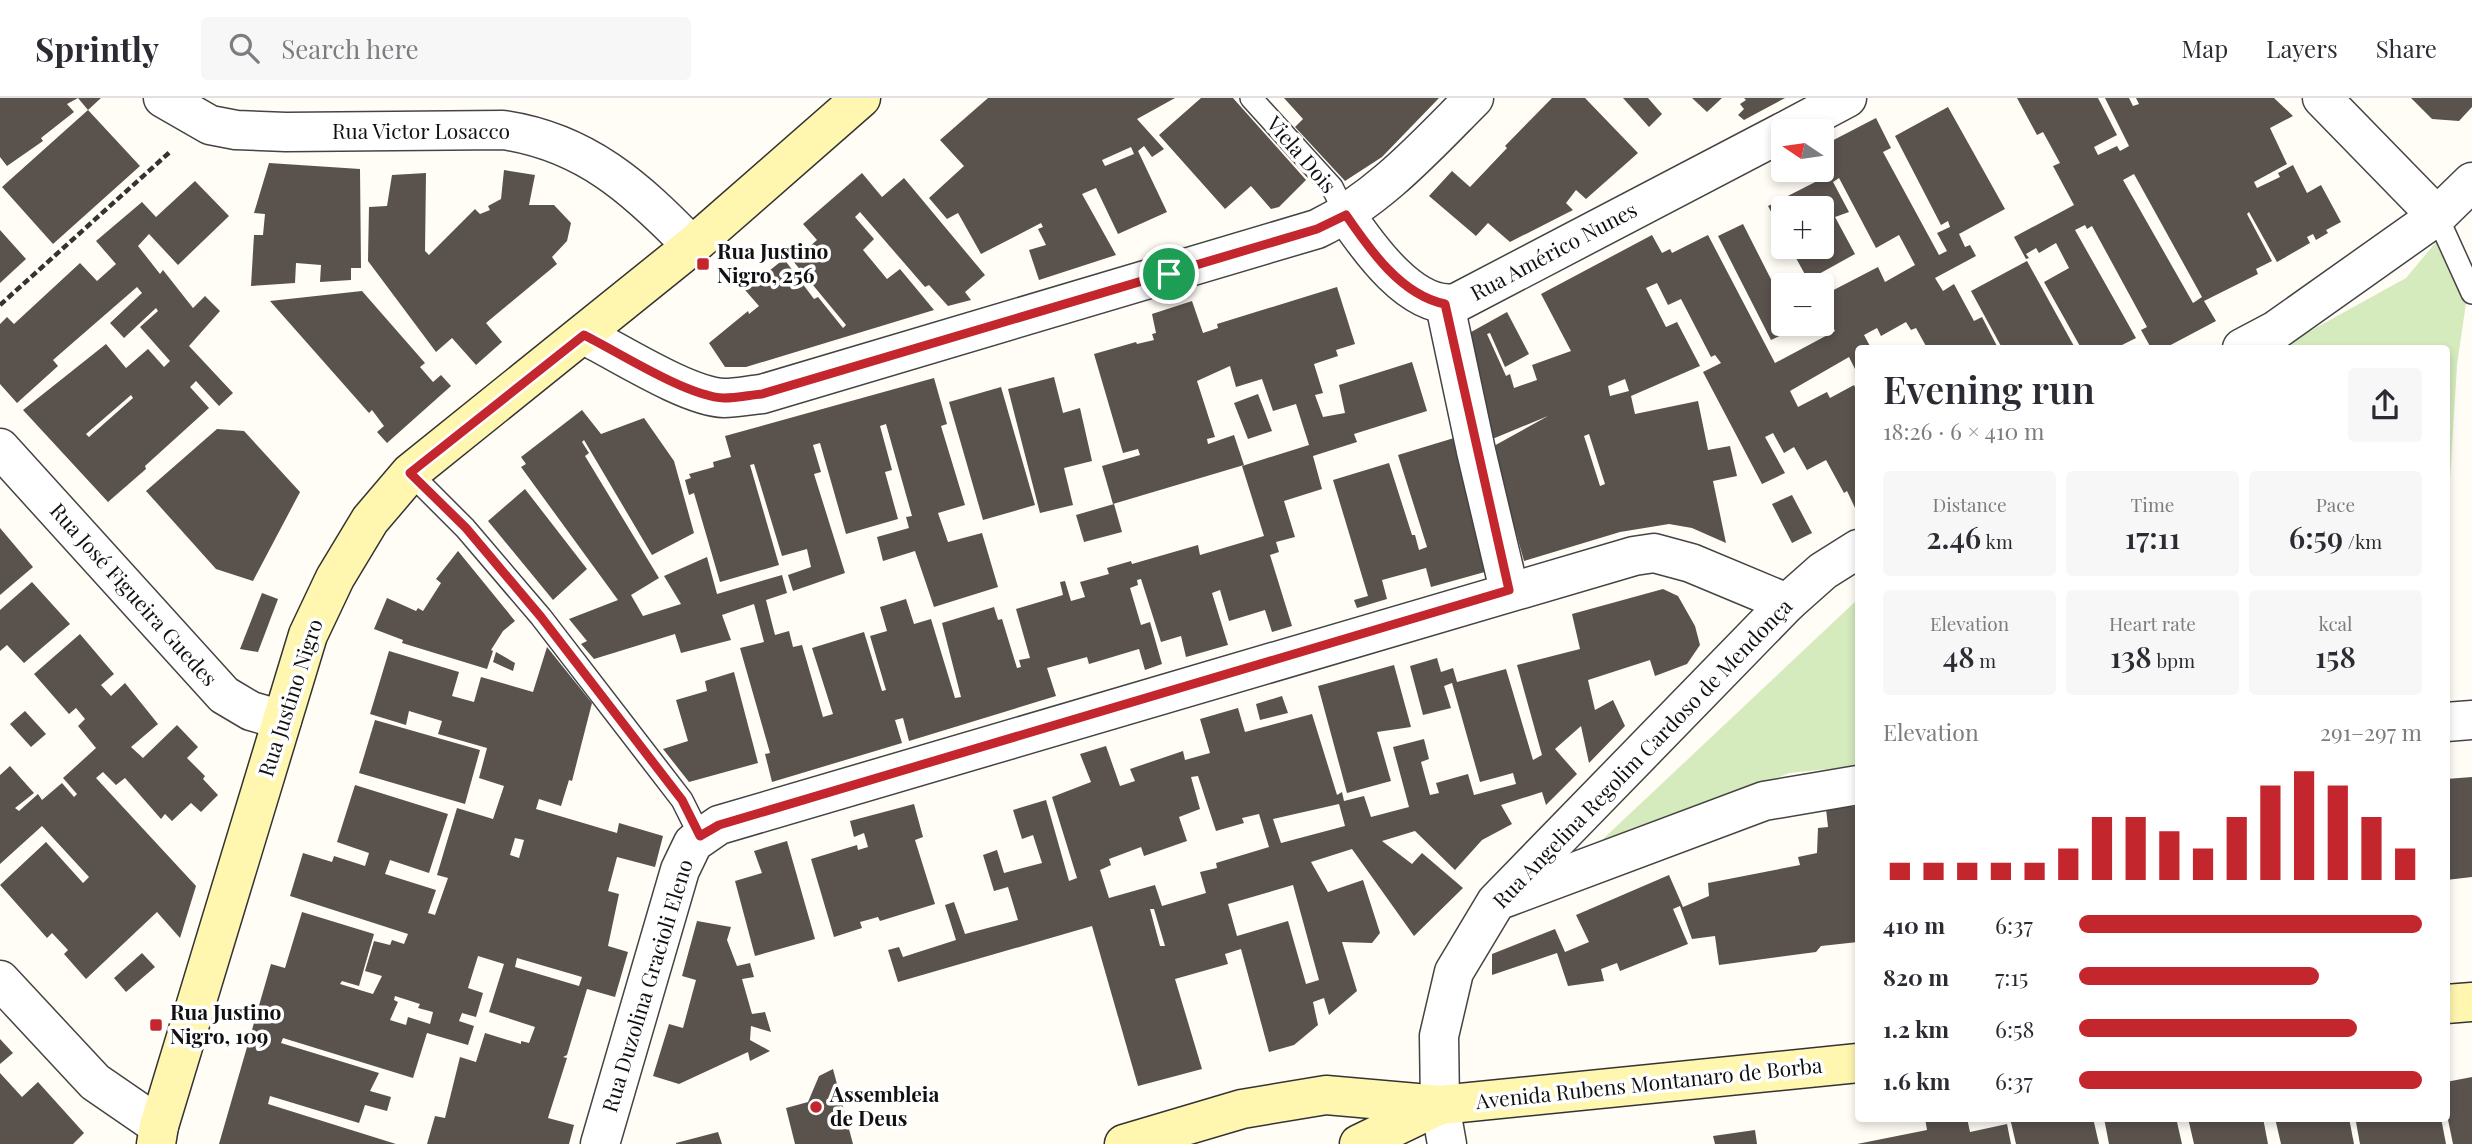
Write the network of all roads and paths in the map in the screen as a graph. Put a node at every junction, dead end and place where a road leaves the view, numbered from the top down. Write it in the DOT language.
graph roads {
  1 [pos="861,98"];
  2 [pos="1251,98"];
  3 [pos="1474,98"];
  4 [pos="1847,98"];
  5 [pos="2322,98"];
  6 [pos="165,99"];
  7 [pos="1808,119"];
  8 [pos="204,121"];
  9 [pos="1771,139"];
  10 [pos="2471,185"];
  11 [pos="1346,215"];
  12 [pos="2437,216"];
  13 [pos="692,246"];
  14 [pos="2472,293"];
  15 [pos="1445,304"];
  16 [pos="0,306"];
  17 [pos="584,335"];
  18 [pos="2248,345"];
  19 [pos="0,448"];
  20 [pos="410,473"];
  21 [pos="1855,551"];
  22 [pos="1509,590"];
  23 [pos="1787,603"];
  24 [pos="282,720"];
  25 [pos="2472,720"];
  26 [pos="2450,722"];
  27 [pos="1855,786"];
  28 [pos="700,836"];
  29 [pos="1496,902"];
  30 [pos="0,980"];
  31 [pos="2472,1002"];
  32 [pos="2450,1004"];
  33 [pos="1855,1063"];
  34 [pos="1440,1105"];
  35 [pos="158,1135"];
  36 [pos="600,1144"];
  37 [pos="1124,1144"];
  38 [pos="1359,1144"];
  39 [pos="1447,1144"];
  1 -- 13 [label="street, Rua Justino Nigro"];
  2 -- 11 [label="lane, Viela Dois"];
  3 -- 11 [label="street"];
  4 -- 7 [label="street, Rua Américo Nunes"];
  5 -- 12 [label="street"];
  6 -- 8 [label="street, Rua Victor Losacco"];
  8 -- 13 [label="street, Rua Victor Losacco"];
  8 -- 16 [label="path"];
  9 -- 15 [label="street, Rua Américo Nunes"];
  10 -- 12 [label="street"];
  11 -- 15 [label="street, Rua Américo Nunes"];
  11 -- 17 [label="street"];
  12 -- 14 [label="lane"];
  12 -- 18 [label="street"];
  13 -- 17 [label="street, Rua Justino Nigro"];
  15 -- 22 [label="street"];
  17 -- 20 [label="street, Rua Justino Nigro"];
  19 -- 24 [label="street, Rua José Figueira Guedes"];
  20 -- 24 [label="street, Rua Justino Nigro"];
  20 -- 28 [label="lane"];
  21 -- 23 [label="street, Rua Angelina Regolim Cardoso de Mendonça"];
  22 -- 23 [label="street, Rua Duzolina Gracioli Eleno"];
  22 -- 28 [label="street, Rua Duzolina Gracioli Eleno"];
  23 -- 29 [label="street, Rua Angelina Regolim Cardoso de Mendonça"];
  24 -- 35 [label="street, Rua Justino Nigro"];
  25 -- 26 [label="street"];
  27 -- 29 [label="street"];
  28 -- 36 [label="street, Rua Duzolina Gracioli Eleno"];
  29 -- 34 [label="street, Rua Angelina Regolim Cardoso de Mendonça"];
  30 -- 35 [label="street"];
  31 -- 32 [label="street"];
  33 -- 34 [label="street, Avenida Rubens Montanaro de Borba"];
  34 -- 37 [label="street, Avenida Rubens Montanaro de Borba"];
  34 -- 38 [label="street, Avenida Rubens Montanaro de Borba"];
  34 -- 39 [label="street, Rua Angelina Regolim Cardoso de Mendonça"];
}
